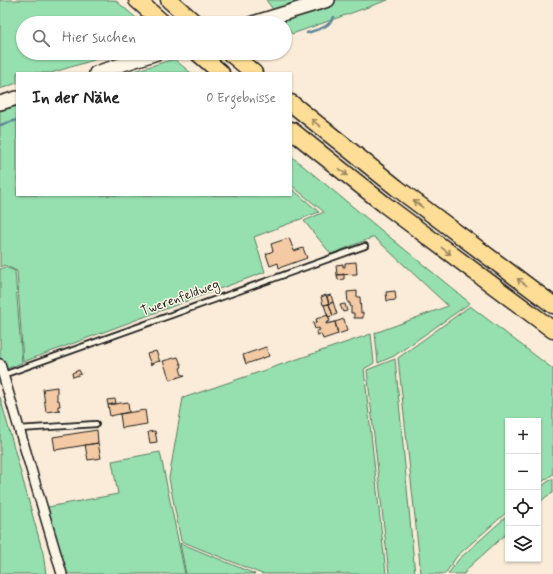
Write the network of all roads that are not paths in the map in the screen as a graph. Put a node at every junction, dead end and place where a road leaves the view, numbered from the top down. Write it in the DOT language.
graph roads {
  1 [pos="137,0"];
  2 [pos="169,0"];
  3 [pos="328,0"];
  4 [pos="155,16"];
  5 [pos="187,16"];
  6 [pos="276,16"];
  7 [pos="136,60"];
  8 [pos="206,60"];
  9 [pos="238,60"];
  10 [pos="99,72"];
  11 [pos="220,72"];
  12 [pos="253,72"];
  13 [pos="16,98"];
  14 [pos="0,103"];
  15 [pos="292,104"];
  16 [pos="292,131"];
  17 [pos="366,246"];
  18 [pos="553,305"];
  19 [pos="553,330"];
  20 [pos="0,364"];
  21 [pos="3,375"];
  22 [pos="96,424"];
  23 [pos="20,429"];
  24 [pos="62,574"];
  1 -- 4 [label="highway"];
  2 -- 5 [label="highway"];
  3 -- 6 [label="main road"];
  7 -- 10 [label="main road"];
  8 -- 11 [label="highway"];
  9 -- 12 [label="highway"];
  13 -- 14 [label="main road"];
  18 -- 15 [label="highway, one-way"];
  16 -- 19 [label="highway, one-way"];
  17 -- 21 [label="lane, Twerenfeldweg"];
  20 -- 21 [label="street"];
  21 -- 23 [label="street"];
  22 -- 23 [label="lane"];
  23 -- 24 [label="street"];
}
